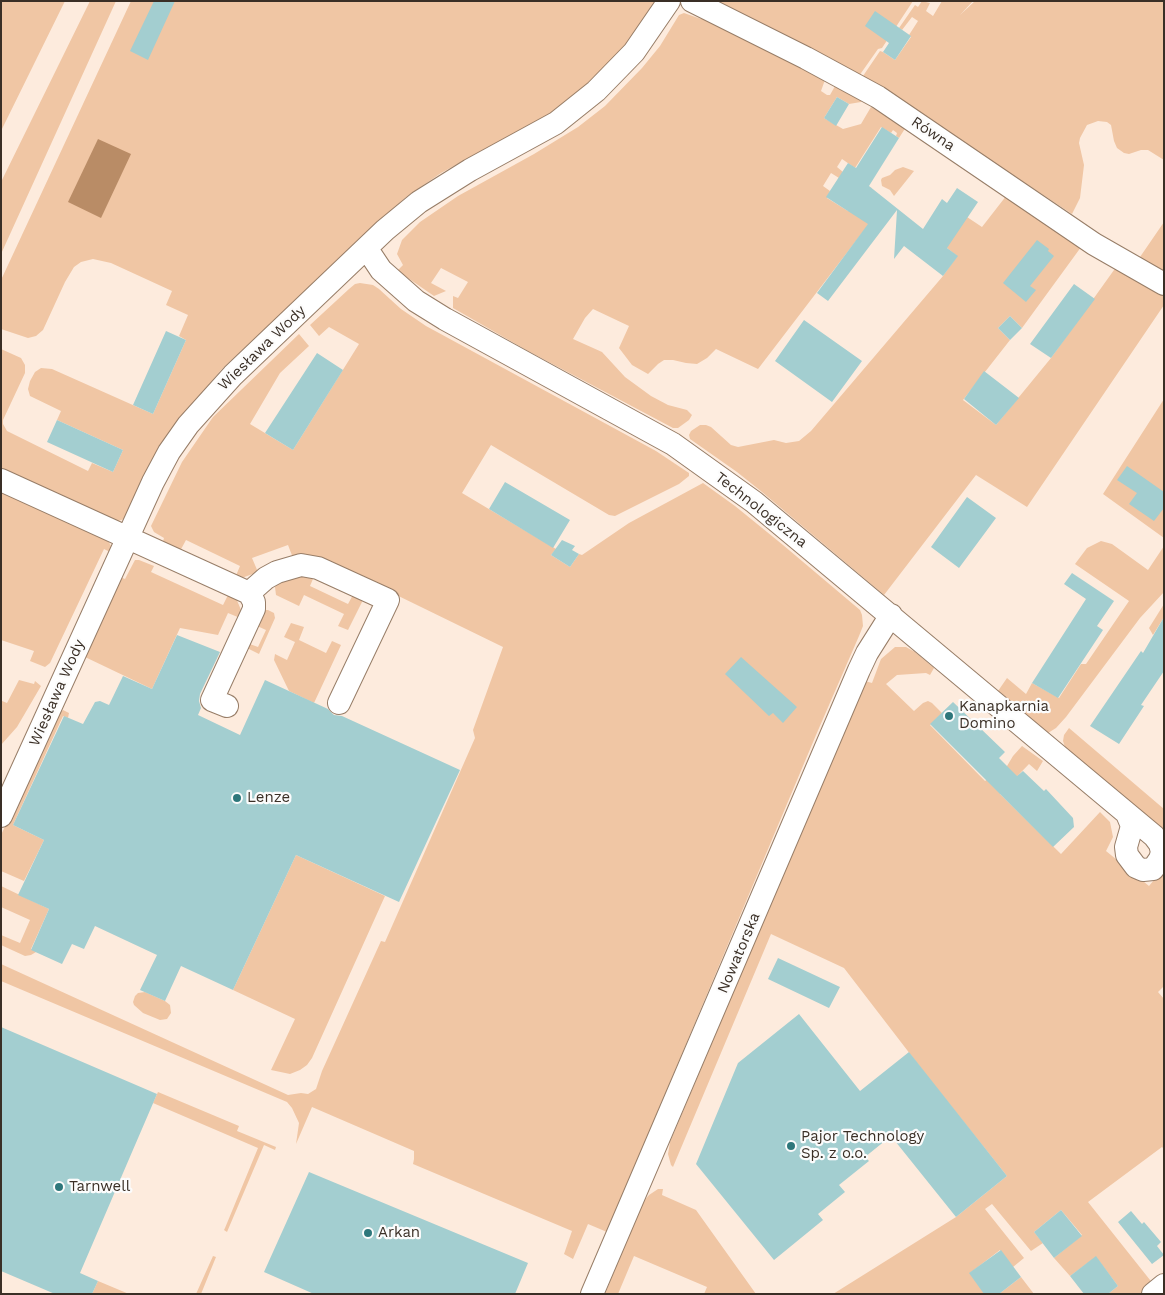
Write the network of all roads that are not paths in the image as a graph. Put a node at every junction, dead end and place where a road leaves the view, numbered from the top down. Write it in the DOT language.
graph roads {
  1 [pos="669,1"];
  2 [pos="692,1"];
  3 [pos="366,249"];
  4 [pos="1164,284"];
  5 [pos="1,480"];
  6 [pos="128,539"];
  7 [pos="249,593"];
  8 [pos="891,615"];
  9 [pos="339,703"];
  10 [pos="227,706"];
  11 [pos="1127,814"];
  12 [pos="1,816"];
  13 [pos="1164,1285"];
  14 [pos="592,1294"];
  15 [pos="1153,1294"];
  1 -- 3 [label="street, Wiesława Wody"];
  2 -- 4 [label="street, Równa"];
  3 -- 6 [label="street, Wiesława Wody"];
  3 -- 8 [label="street, Technologiczna"];
  5 -- 6 [label="street"];
  6 -- 7 [label="street"];
  6 -- 12 [label="street, Wiesława Wody"];
  7 -- 9 [label="street"];
  7 -- 10 [label="street"];
  8 -- 11 [label="street, Technologiczna"];
  8 -- 14 [label="street, Nowatorska"];
  13 -- 15 [label="street"];
}
